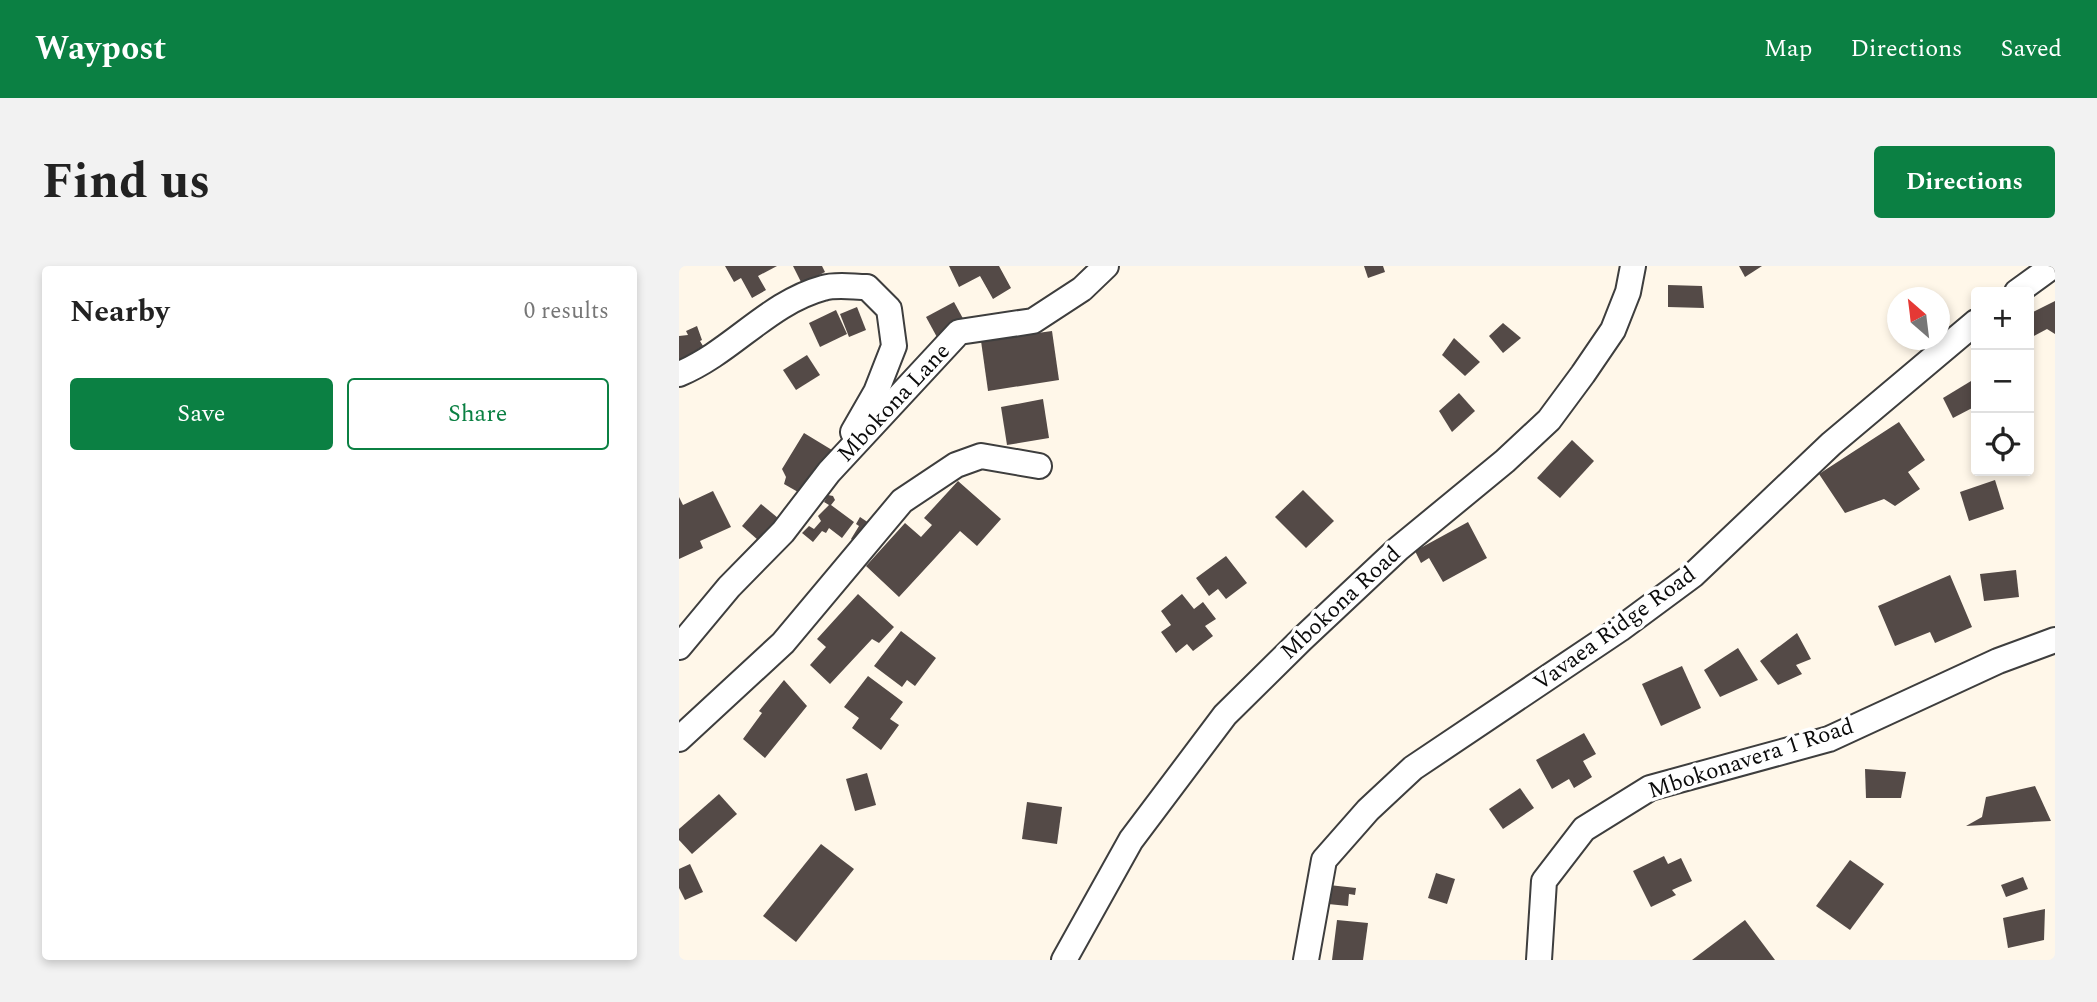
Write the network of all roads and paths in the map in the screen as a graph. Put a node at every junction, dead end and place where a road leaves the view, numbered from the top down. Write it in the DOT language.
graph roads {
  1 [pos="1106,266"];
  2 [pos="1633,266"];
  3 [pos="2053,266"];
  4 [pos="2024,287"];
  5 [pos="1971,327"];
  6 [pos="679,373"];
  7 [pos="1039,466"];
  8 [pos="829,472"];
  9 [pos="2055,639"];
  10 [pos="679,647"];
  11 [pos="679,739"];
  12 [pos="1064,960"];
  13 [pos="1306,960"];
  14 [pos="1539,960"];
  1 -- 8 [label="street, Mbokona Lane"];
  2 -- 12 [label="street, Mbokona Road"];
  3 -- 4 [label="street"];
  5 -- 13 [label="street, Vavaea Ridge Road"];
  6 -- 8 [label="street, Mbokona Lane"];
  7 -- 11 [label="street"];
  8 -- 10 [label="street, Mbokona Lane"];
  9 -- 14 [label="street, Mbokonavera 1 Road"];
}
